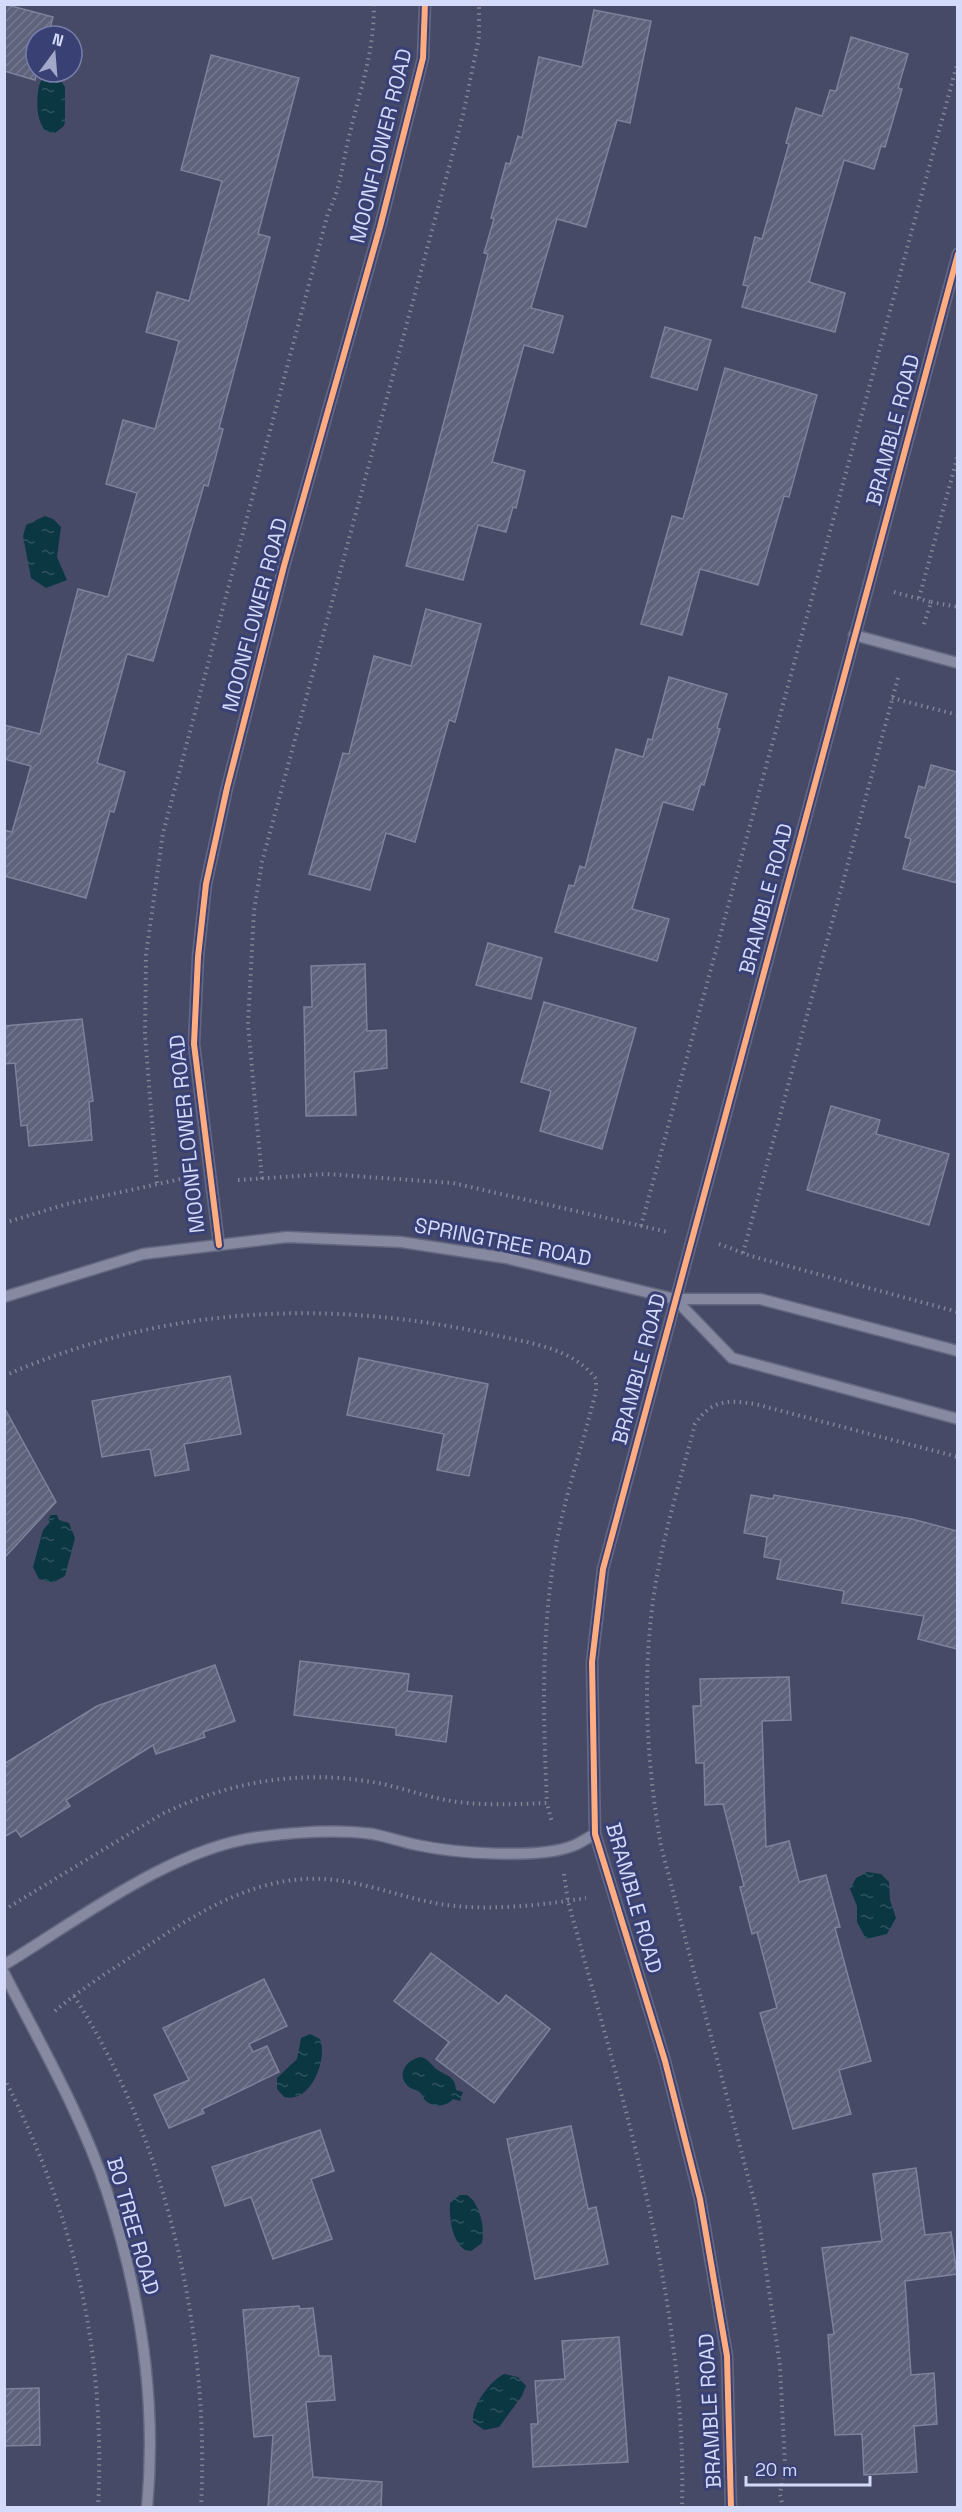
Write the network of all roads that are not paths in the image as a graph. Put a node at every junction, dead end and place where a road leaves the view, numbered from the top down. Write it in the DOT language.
graph roads {
  1 [pos="425,4"];
  2 [pos="957,254"];
  3 [pos="854,635"];
  4 [pos="957,663"];
  5 [pos="219,1245"];
  6 [pos="4,1297"];
  7 [pos="675,1299"];
  8 [pos="957,1351"];
  9 [pos="957,1419"];
  10 [pos="595,1834"];
  11 [pos="4,1965"];
  12 [pos="4,1973"];
  13 [pos="147,2508"];
  14 [pos="731,2508"];
  1 -- 5 [label="street, MOONFLOWER ROAD"];
  2 -- 3 [label="street, BRAMBLE ROAD"];
  3 -- 4 [label="street"];
  3 -- 7 [label="street, BRAMBLE ROAD"];
  5 -- 6 [label="street, SPRINGTREE ROAD"];
  5 -- 7 [label="street, SPRINGTREE ROAD"];
  7 -- 8 [label="street, SPRINGTREE ROAD"];
  7 -- 9 [label="street"];
  7 -- 10 [label="street, BRAMBLE ROAD"];
  10 -- 11 [label="street"];
  10 -- 14 [label="street, BRAMBLE ROAD"];
  12 -- 13 [label="street, BO TREE ROAD"];
}
